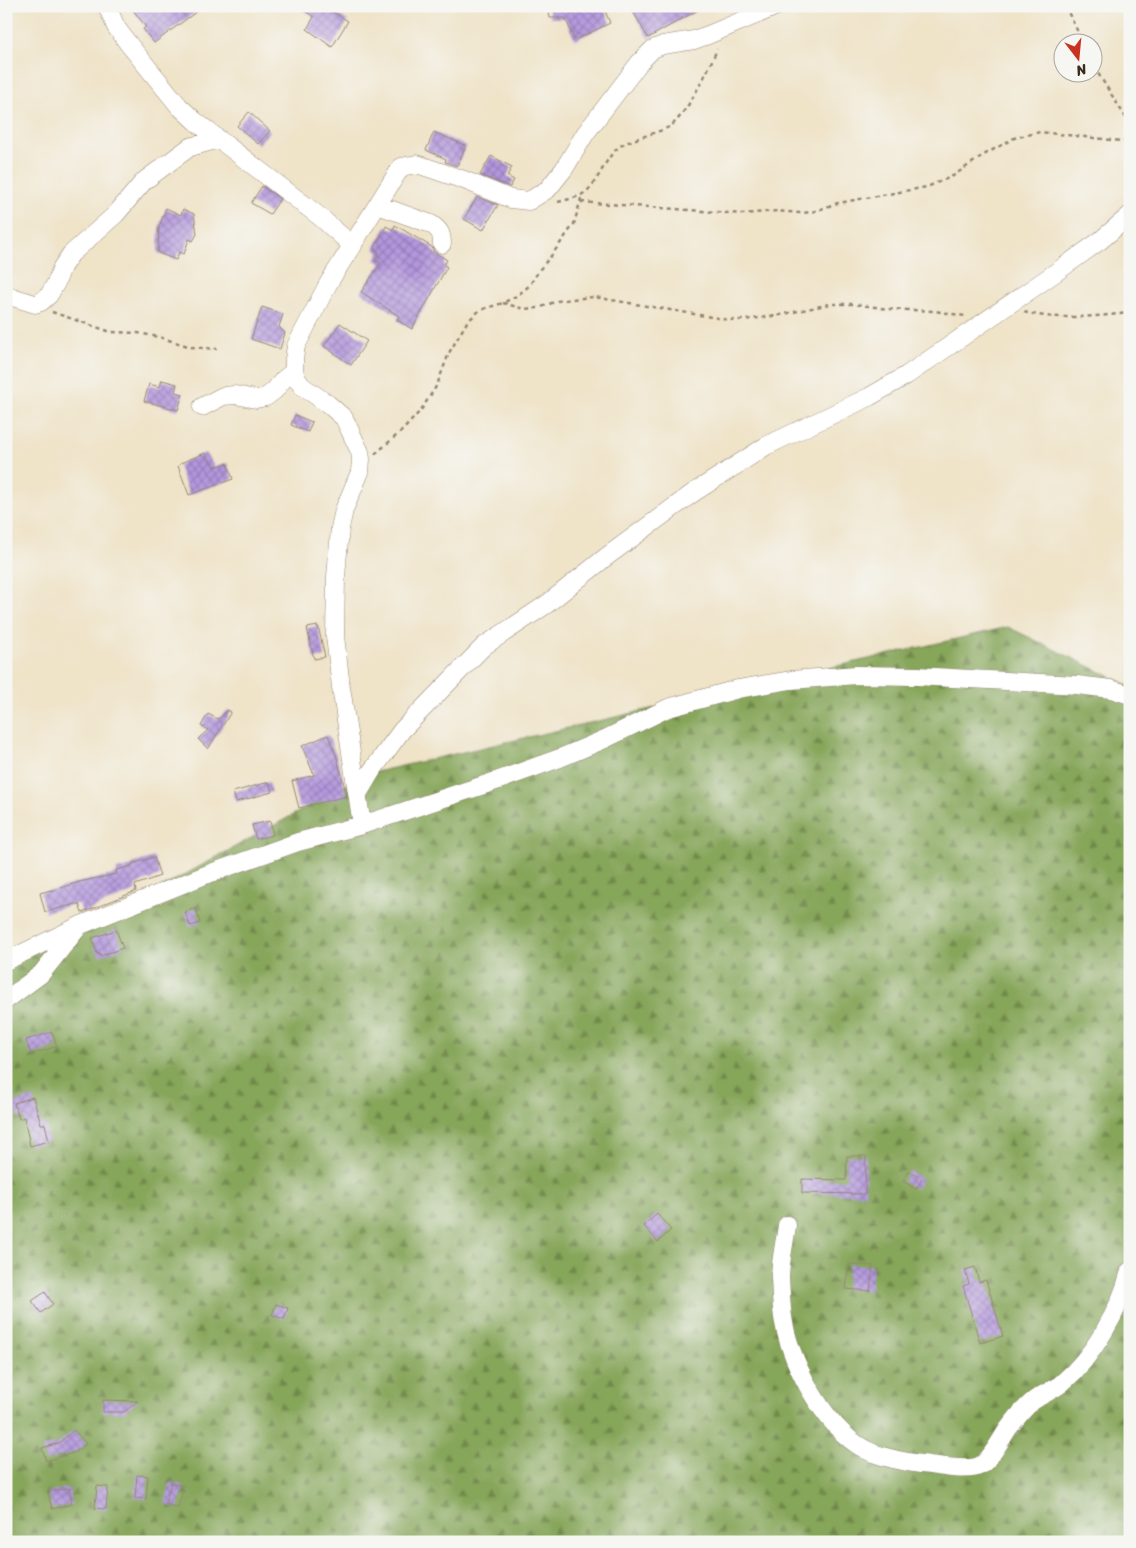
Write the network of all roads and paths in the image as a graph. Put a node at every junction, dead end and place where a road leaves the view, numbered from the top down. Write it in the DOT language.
graph roads {
  1 [pos="107,6"];
  2 [pos="777,6"];
  3 [pos="1065,6"];
  4 [pos="721,30"];
  5 [pos="1078,32"];
  6 [pos="1103,82"];
  7 [pos="1130,124"];
  8 [pos="219,139"];
  9 [pos="1130,142"];
  10 [pos="582,195"];
  11 [pos="529,201"];
  12 [pos="581,202"];
  13 [pos="378,205"];
  14 [pos="1130,215"];
  15 [pos="442,244"];
  16 [pos="353,246"];
  17 [pos="6,295"];
  18 [pos="503,303"];
  19 [pos="35,304"];
  20 [pos="1008,307"];
  21 [pos="1130,313"];
  22 [pos="986,320"];
  23 [pos="217,349"];
  24 [pos="294,371"];
  25 [pos="202,407"];
  26 [pos="361,467"];
  27 [pos="1130,695"];
  28 [pos="358,794"];
  29 [pos="362,825"];
  30 [pos="81,925"];
  31 [pos="6,961"];
  32 [pos="6,1000"];
  33 [pos="787,1225"];
  34 [pos="1130,1271"];
  1 -- 8 [label="street"];
  2 -- 4 [label="street"];
  3 -- 5 [label="path"];
  4 -- 10 [label="path"];
  4 -- 11 [label="street"];
  6 -- 7 [label="path"];
  8 -- 16 [label="street"];
  8 -- 19 [label="street"];
  9 -- 12 [label="path"];
  10 -- 11 [label="path"];
  10 -- 12 [label="path"];
  11 -- 13 [label="street"];
  12 -- 18 [label="path"];
  13 -- 15 [label="street"];
  13 -- 16 [label="street"];
  14 -- 20 [label="street"];
  16 -- 24 [label="street"];
  17 -- 19 [label="street"];
  18 -- 22 [label="path"];
  18 -- 26 [label="path"];
  19 -- 23 [label="path"];
  20 -- 21 [label="path"];
  20 -- 22 [label="street"];
  22 -- 28 [label="street"];
  24 -- 25 [label="street"];
  24 -- 26 [label="street"];
  26 -- 28 [label="street"];
  27 -- 29 [label="street"];
  28 -- 29 [label="street"];
  29 -- 30 [label="street"];
  30 -- 31 [label="street"];
  30 -- 32 [label="street"];
  33 -- 34 [label="street"];
}
